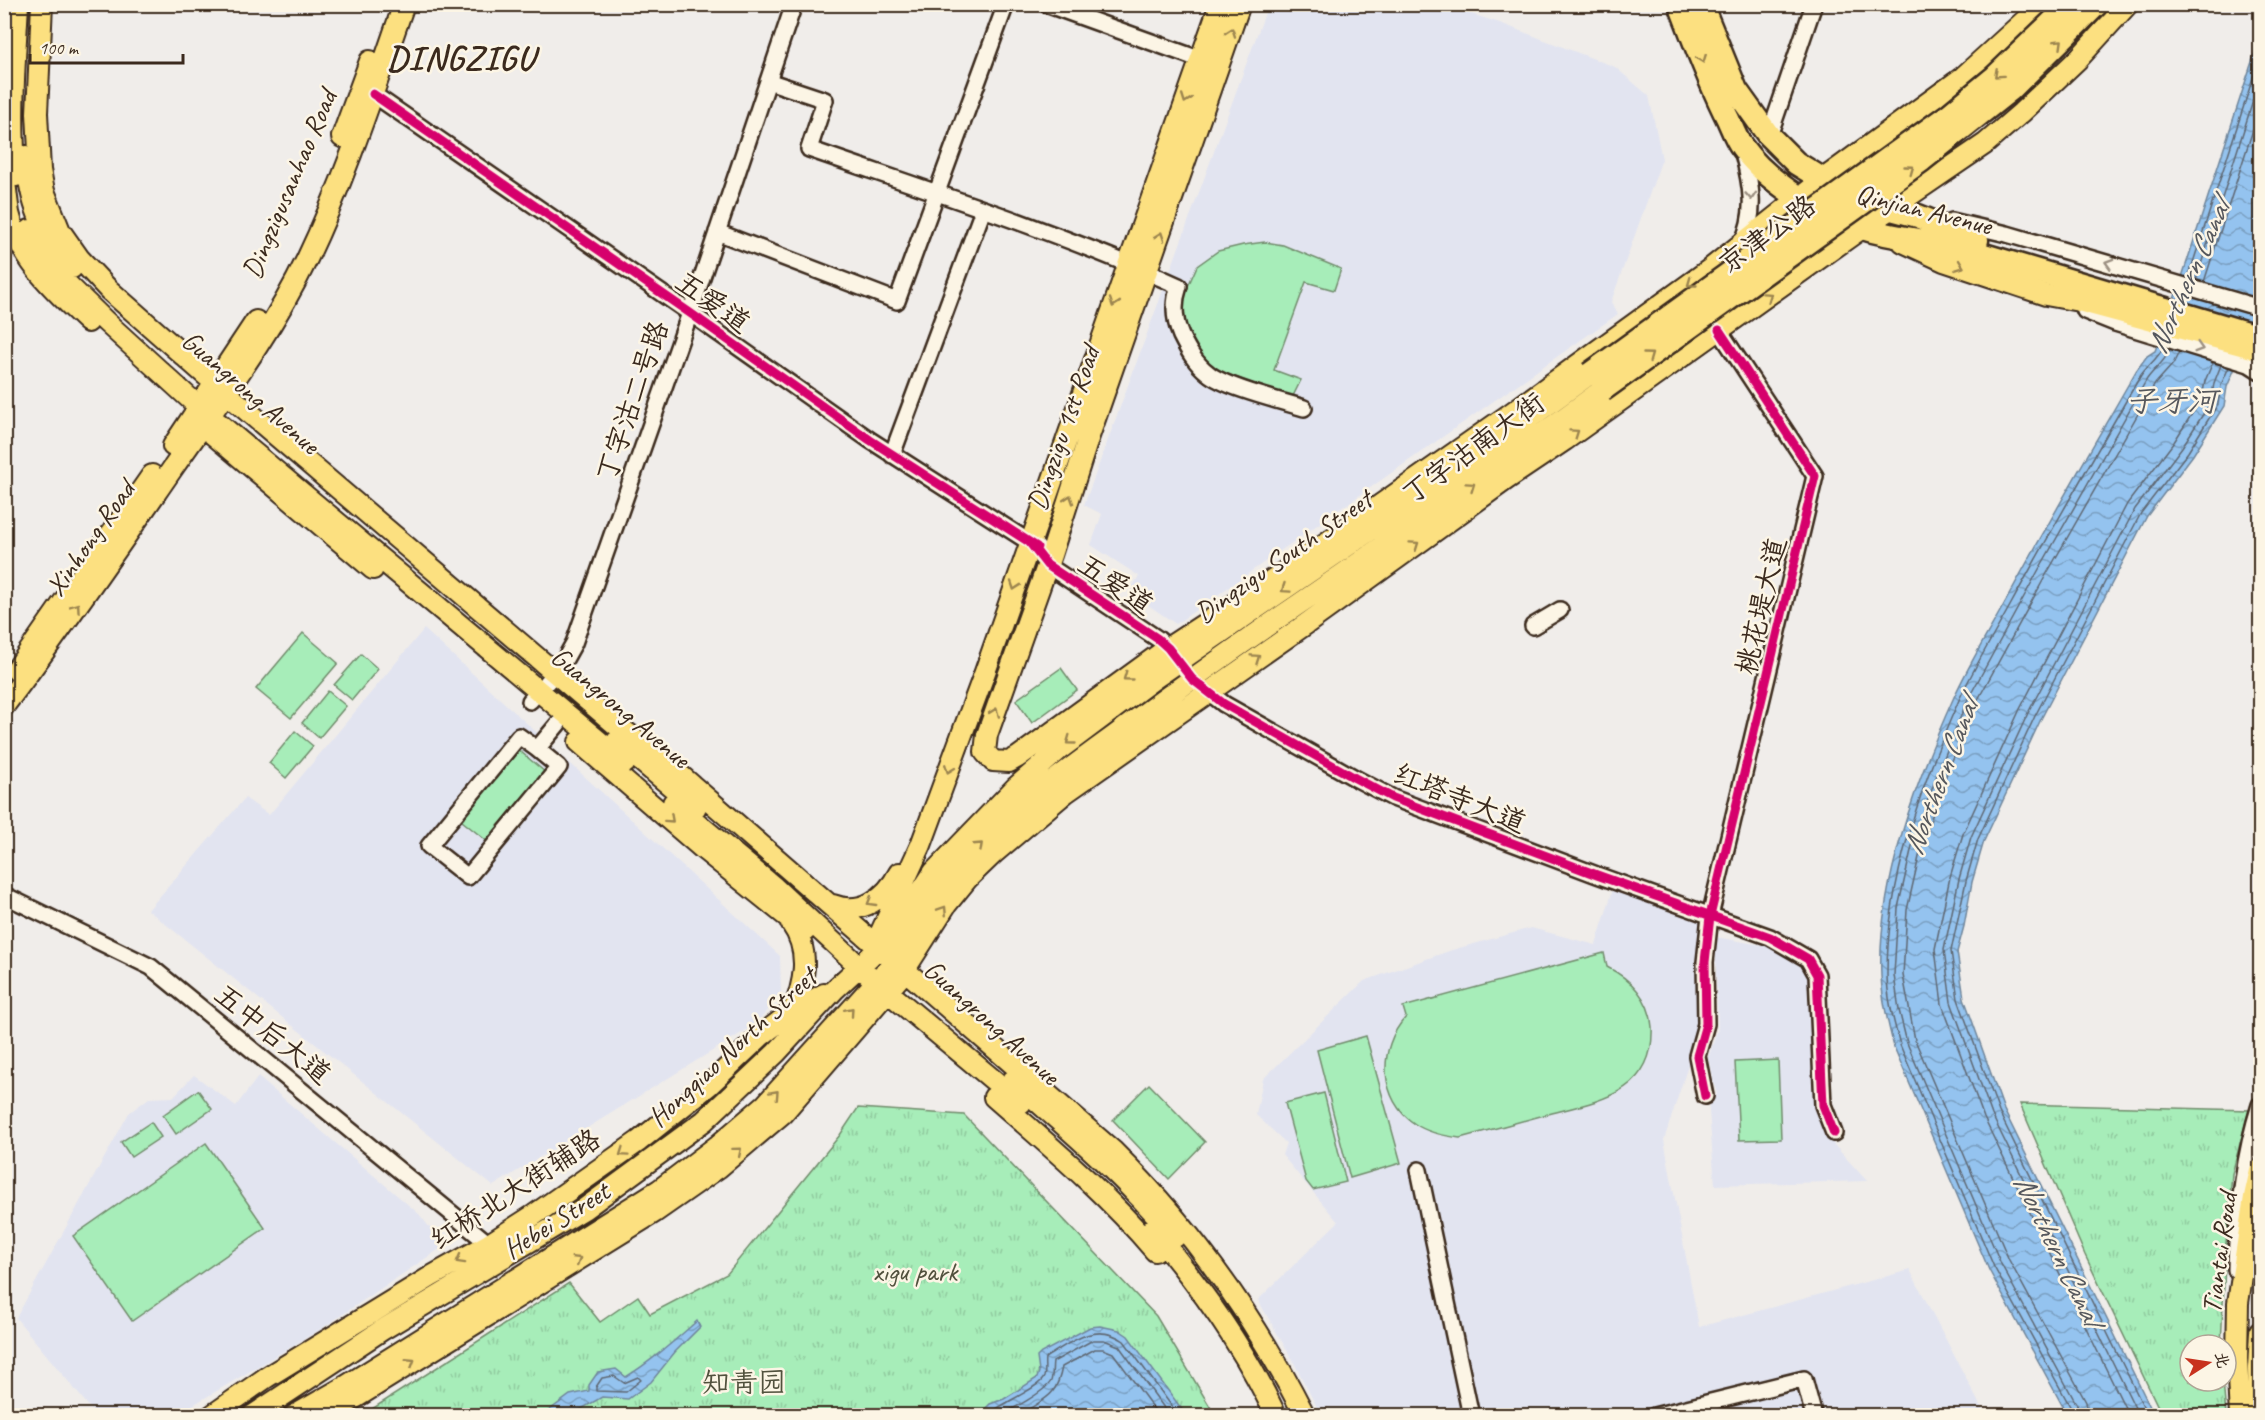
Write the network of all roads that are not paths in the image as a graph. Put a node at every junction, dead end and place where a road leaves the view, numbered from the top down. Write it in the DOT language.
graph roads {
  1 [pos="18,4"];
  2 [pos="32,4"];
  3 [pos="42,4"];
  4 [pos="390,4"];
  5 [pos="404,4"];
  6 [pos="794,4"];
  7 [pos="1006,4"];
  8 [pos="1046,4"];
  9 [pos="1220,4"];
  10 [pos="1240,4"];
  11 [pos="1680,4"];
  12 [pos="1701,4"];
  13 [pos="1814,4"];
  14 [pos="2043,4"];
  15 [pos="2071,4"];
  16 [pos="2097,4"];
  17 [pos="2128,4"];
  18 [pos="1209,63"];
  19 [pos="768,81"];
  20 [pos="373,94"];
  21 [pos="14,113"];
  22 [pos="1769,136"];
  23 [pos="4,141"];
  24 [pos="1742,147"];
  25 [pos="1854,158"];
  26 [pos="1796,163"];
  27 [pos="4,175"];
  28 [pos="1812,189"];
  29 [pos="936,193"];
  30 [pos="1890,209"];
  31 [pos="982,210"];
  32 [pos="1825,212"];
  33 [pos="22,220"];
  34 [pos="1862,228"];
  35 [pos="717,232"];
  36 [pos="1887,235"];
  37 [pos="1741,244"];
  38 [pos="1127,263"];
  39 [pos="1806,269"];
  40 [pos="1148,272"];
  41 [pos="2155,306"];
  42 [pos="2260,308"];
  43 [pos="690,313"];
  44 [pos="2260,324"];
  45 [pos="1719,330"];
  46 [pos="2260,337"];
  47 [pos="2257,362"];
  48 [pos="1596,382"];
  49 [pos="209,404"];
  50 [pos="1304,408"];
  51 [pos="892,455"];
  52 [pos="1030,543"];
  53 [pos="1347,548"];
  54 [pos="1049,560"];
  55 [pos="1293,566"];
  56 [pos="1560,610"];
  57 [pos="1533,626"];
  58 [pos="1176,653"];
  59 [pos="1195,677"];
  60 [pos="4,685"];
  61 [pos="543,687"];
  62 [pos="1208,692"];
  63 [pos="4,705"];
  64 [pos="558,724"];
  65 [pos="537,749"];
  66 [pos="929,822"];
  67 [pos="4,895"];
  68 [pos="832,905"];
  69 [pos="786,916"];
  70 [pos="1710,916"];
  71 [pos="868,956"];
  72 [pos="888,979"];
  73 [pos="834,990"];
  74 [pos="793,1011"];
  75 [pos="776,1053"];
  76 [pos="1705,1096"];
  77 [pos="2260,1105"];
  78 [pos="1834,1133"];
  79 [pos="1419,1170"];
  80 [pos="2260,1170"];
  81 [pos="489,1244"];
  82 [pos="432,1276"];
  83 [pos="2238,1303"];
  84 [pos="382,1330"];
  85 [pos="2260,1332"];
  86 [pos="348,1352"];
  87 [pos="346,1386"];
  88 [pos="214,1413"];
  89 [pos="252,1416"];
  90 [pos="294,1416"];
  91 [pos="311,1416"];
  92 [pos="326,1416"];
  93 [pos="1265,1416"];
  94 [pos="1276,1416"];
  95 [pos="1290,1416"];
  96 [pos="1305,1416"];
  97 [pos="1471,1416"];
  98 [pos="1654,1416"];
  99 [pos="1814,1416"];
  100 [pos="2240,1416"];
  101 [pos="2259,1416"];
  1 -- 21 [label="main road, Guangrong Avenue"];
  2 -- 33 [label="main road, Guangrong Avenue"];
  3 -- 33 [label="main road"];
  4 -- 49 [label="main road, Dingzigusanhao Road"];
  5 -- 20 [label="main road, Dingzigusanhao Road"];
  6 -- 19 [label="street, 丁字沽二号路"];
  7 -- 29 [label="street"];
  8 -- 18 [label="street"];
  9 -- 18 [label="main road, Dingzigu 1st Road"];
  18 -- 10 [label="main road, Dingzigu 1st Road, one-way"];
  11 -- 24 [label="highway, Qinjian Avenue, one-way"];
  12 -- 22 [label="highway, Qinjian Avenue"];
  13 -- 22 [label="street"];
  14 -- 25 [label="main road"];
  15 -- 48 [label="highway, 京津公路, one-way, bridge"];
  48 -- 16 [label="highway, 京津公路, one-way, bridge"];
  17 -- 30 [label="main road"];
  18 -- 38 [label="main road, Dingzigu 1st Road, one-way"];
  40 -- 18 [label="main road, Dingzigu 1st Road, one-way"];
  19 -- 29 [label="street"];
  19 -- 35 [label="street, 丁字沽二号路"];
  20 -- 43 [label="street, 五爱道"];
  20 -- 49 [label="main road, Dingzigusanhao Road"];
  21 -- 23 [label="main road"];
  21 -- 33 [label="main road, Guangrong Avenue"];
  22 -- 26 [label="highway, Qinjian Avenue"];
  24 -- 28 [label="highway, Qinjian Avenue"];
  24 -- 37 [label="street, one-way"];
  25 -- 26 [label="main road"];
  25 -- 28 [label="main road"];
  26 -- 28 [label="highway, Qinjian Avenue"];
  27 -- 33 [label="main road"];
  28 -- 30 [label="highway, Qinjian Avenue"];
  28 -- 32 [label="highway, Qinjian Avenue"];
  28 -- 37 [label="main road"];
  29 -- 31 [label="street"];
  29 -- 35 [label="street"];
  30 -- 34 [label="main road"];
  41 -- 30 [label="highway, Qinjian Avenue, one-way"];
  31 -- 38 [label="street"];
  31 -- 51 [label="street"];
  32 -- 34 [label="highway, Qinjian Avenue"];
  32 -- 39 [label="main road"];
  33 -- 49 [label="main road, Guangrong Avenue"];
  33 -- 49 [label="main road, Guangrong Avenue"];
  33 -- 49 [label="main road"];
  33 -- 49 [label="main road"];
  34 -- 36 [label="highway, Qinjian Avenue"];
  34 -- 39 [label="main road"];
  35 -- 43 [label="street, 丁字沽二号路"];
  36 -- 41 [label="highway, Qinjian Avenue"];
  36 -- 41 [label="main road, one-way"];
  37 -- 55 [label="main road, one-way"];
  38 -- 40 [label="street"];
  38 -- 52 [label="main road, Dingzigu 1st Road, one-way"];
  45 -- 39 [label="main road, one-way"];
  40 -- 50 [label="street"];
  54 -- 40 [label="main road, Dingzigu 1st Road, one-way"];
  41 -- 42 [label="street"];
  41 -- 44 [label="highway, Qinjian Avenue"];
  41 -- 46 [label="highway, Qinjian Avenue"];
  41 -- 47 [label="main road, one-way"];
  43 -- 51 [label="street, 五爱道"];
  43 -- 61 [label="street, 丁字沽二号路"];
  62 -- 45 [label="main road, one-way"];
  45 -- 70 [label="street, 桃花堤大道"];
  48 -- 53 [label="main road, Dingzigu South Street"];
  59 -- 48 [label="main road, 丁字沽南大街, one-way"];
  49 -- 60 [label="main road, Xinhong Road"];
  49 -- 61 [label="main road, Guangrong Avenue"];
  49 -- 61 [label="main road"];
  63 -- 49 [label="main road, Xinhong Road, one-way"];
  51 -- 52 [label="street, 五爱道"];
  52 -- 54 [label="street, 五爱道"];
  52 -- 66 [label="main road, Dingzigu 1st Road, one-way"];
  53 -- 55 [label="main road"];
  53 -- 58 [label="main road, Dingzigu South Street, one-way"];
  54 -- 58 [label="street, 五爱道"];
  58 -- 54 [label="main road, Dingzigu 1st Road, one-way"];
  55 -- 58 [label="main road"];
  56 -- 57 [label="street"];
  58 -- 59 [label="street, 红塔寺大道"];
  58 -- 71 [label="main road, Dingzigu South Street, one-way"];
  59 -- 62 [label="street, 红塔寺大道"];
  72 -- 59 [label="main road, one-way"];
  61 -- 64 [label="main road"];
  61 -- 68 [label="main road"];
  61 -- 71 [label="main road, Guangrong Avenue"];
  61 -- 71 [label="main road, Guangrong Avenue"];
  62 -- 70 [label="street, 红塔寺大道"];
  72 -- 62 [label="main road, one-way"];
  64 -- 65 [label="street"];
  64 -- 69 [label="main road, one-way"];
  65 -- 65 [label="street"];
  66 -- 68 [label="main road, one-way"];
  66 -- 71 [label="main road, Dingzigu 1st Road"];
  67 -- 81 [label="street, 五中后大道"];
  68 -- 71 [label="main road"];
  69 -- 71 [label="main road"];
  69 -- 74 [label="main road"];
  70 -- 76 [label="street, 桃花堤大道"];
  70 -- 78 [label="street, 红塔寺大道"];
  71 -- 72 [label="main road"];
  71 -- 72 [label="main road"];
  71 -- 73 [label="main road, Hongqiao North Street"];
  87 -- 72 [label="main road, Hebei Street, one-way"];
  92 -- 72 [label="main road, one-way"];
  72 -- 93 [label="main road"];
  72 -- 94 [label="main road, Guangrong Avenue"];
  72 -- 95 [label="main road, Guangrong Avenue"];
  72 -- 96 [label="main road"];
  73 -- 74 [label="main road, 红桥北大街辅路"];
  73 -- 75 [label="main road, Hongqiao North Street"];
  74 -- 75 [label="main road"];
  74 -- 81 [label="main road, 红桥北大街辅路, one-way"];
  75 -- 84 [label="main road, Hongqiao North Street"];
  77 -- 83 [label="street"];
  79 -- 97 [label="street"];
  80 -- 83 [label="main road, Tiantai Road"];
  81 -- 82 [label="main road, 红桥北大街辅路, one-way"];
  82 -- 84 [label="main road"];
  82 -- 88 [label="main road, 红桥北大街辅路"];
  83 -- 100 [label="main road, Tiantai Road"];
  84 -- 86 [label="main road"];
  85 -- 101 [label="main road, Tiantai Road"];
  86 -- 88 [label="main road"];
  86 -- 89 [label="main road"];
  87 -- 90 [label="main road, Hebei Street"];
  87 -- 91 [label="main road"];
  98 -- 99 [label="street"];
}
